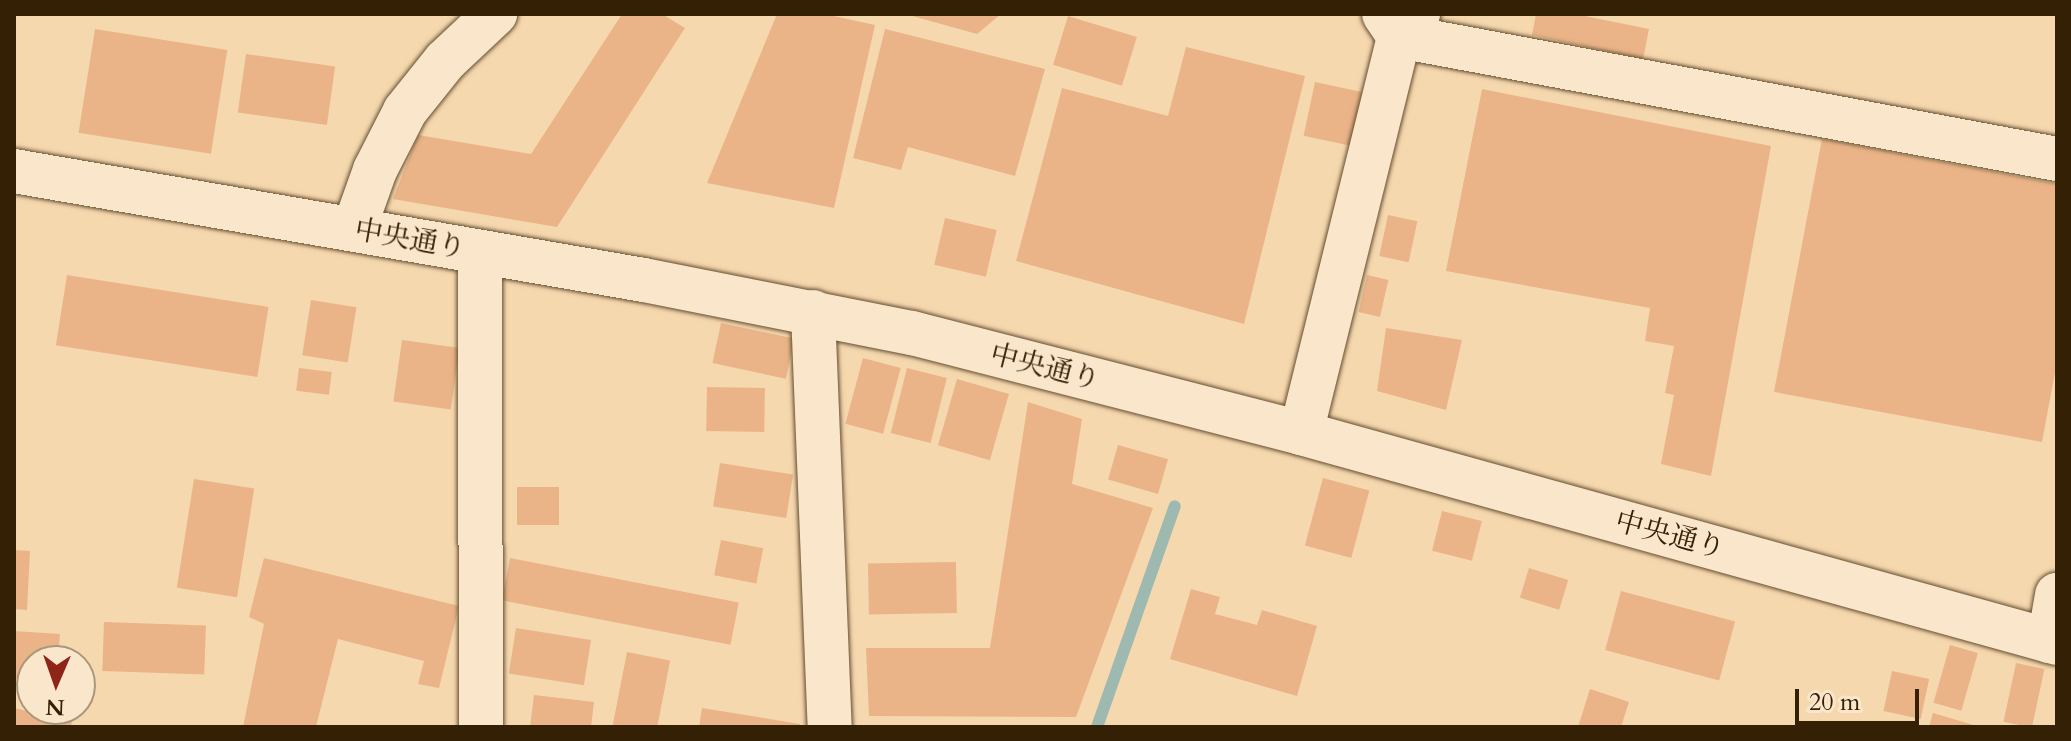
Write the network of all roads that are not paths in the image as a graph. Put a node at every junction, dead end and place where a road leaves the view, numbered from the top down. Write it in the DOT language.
graph roads {
  1 [pos="495,14"];
  2 [pos="1400,21"];
  3 [pos="2057,159"];
  4 [pos="14,171"];
  5 [pos="354,229"];
  6 [pos="480,252"];
  7 [pos="813,312"];
  8 [pos="1301,433"];
  9 [pos="2057,595"];
  10 [pos="2053,642"];
  11 [pos="481,727"];
  12 [pos="830,727"];
  1 -- 5 [label="street"];
  2 -- 3 [label="street"];
  2 -- 8 [label="street"];
  4 -- 5 [label="street, 中央通り"];
  5 -- 6 [label="street, 中央通り"];
  6 -- 7 [label="street, 中央通り"];
  6 -- 11 [label="street"];
  7 -- 8 [label="street, 中央通り"];
  7 -- 12 [label="street"];
  8 -- 10 [label="street, 中央通り"];
  9 -- 10 [label="street"];
}
